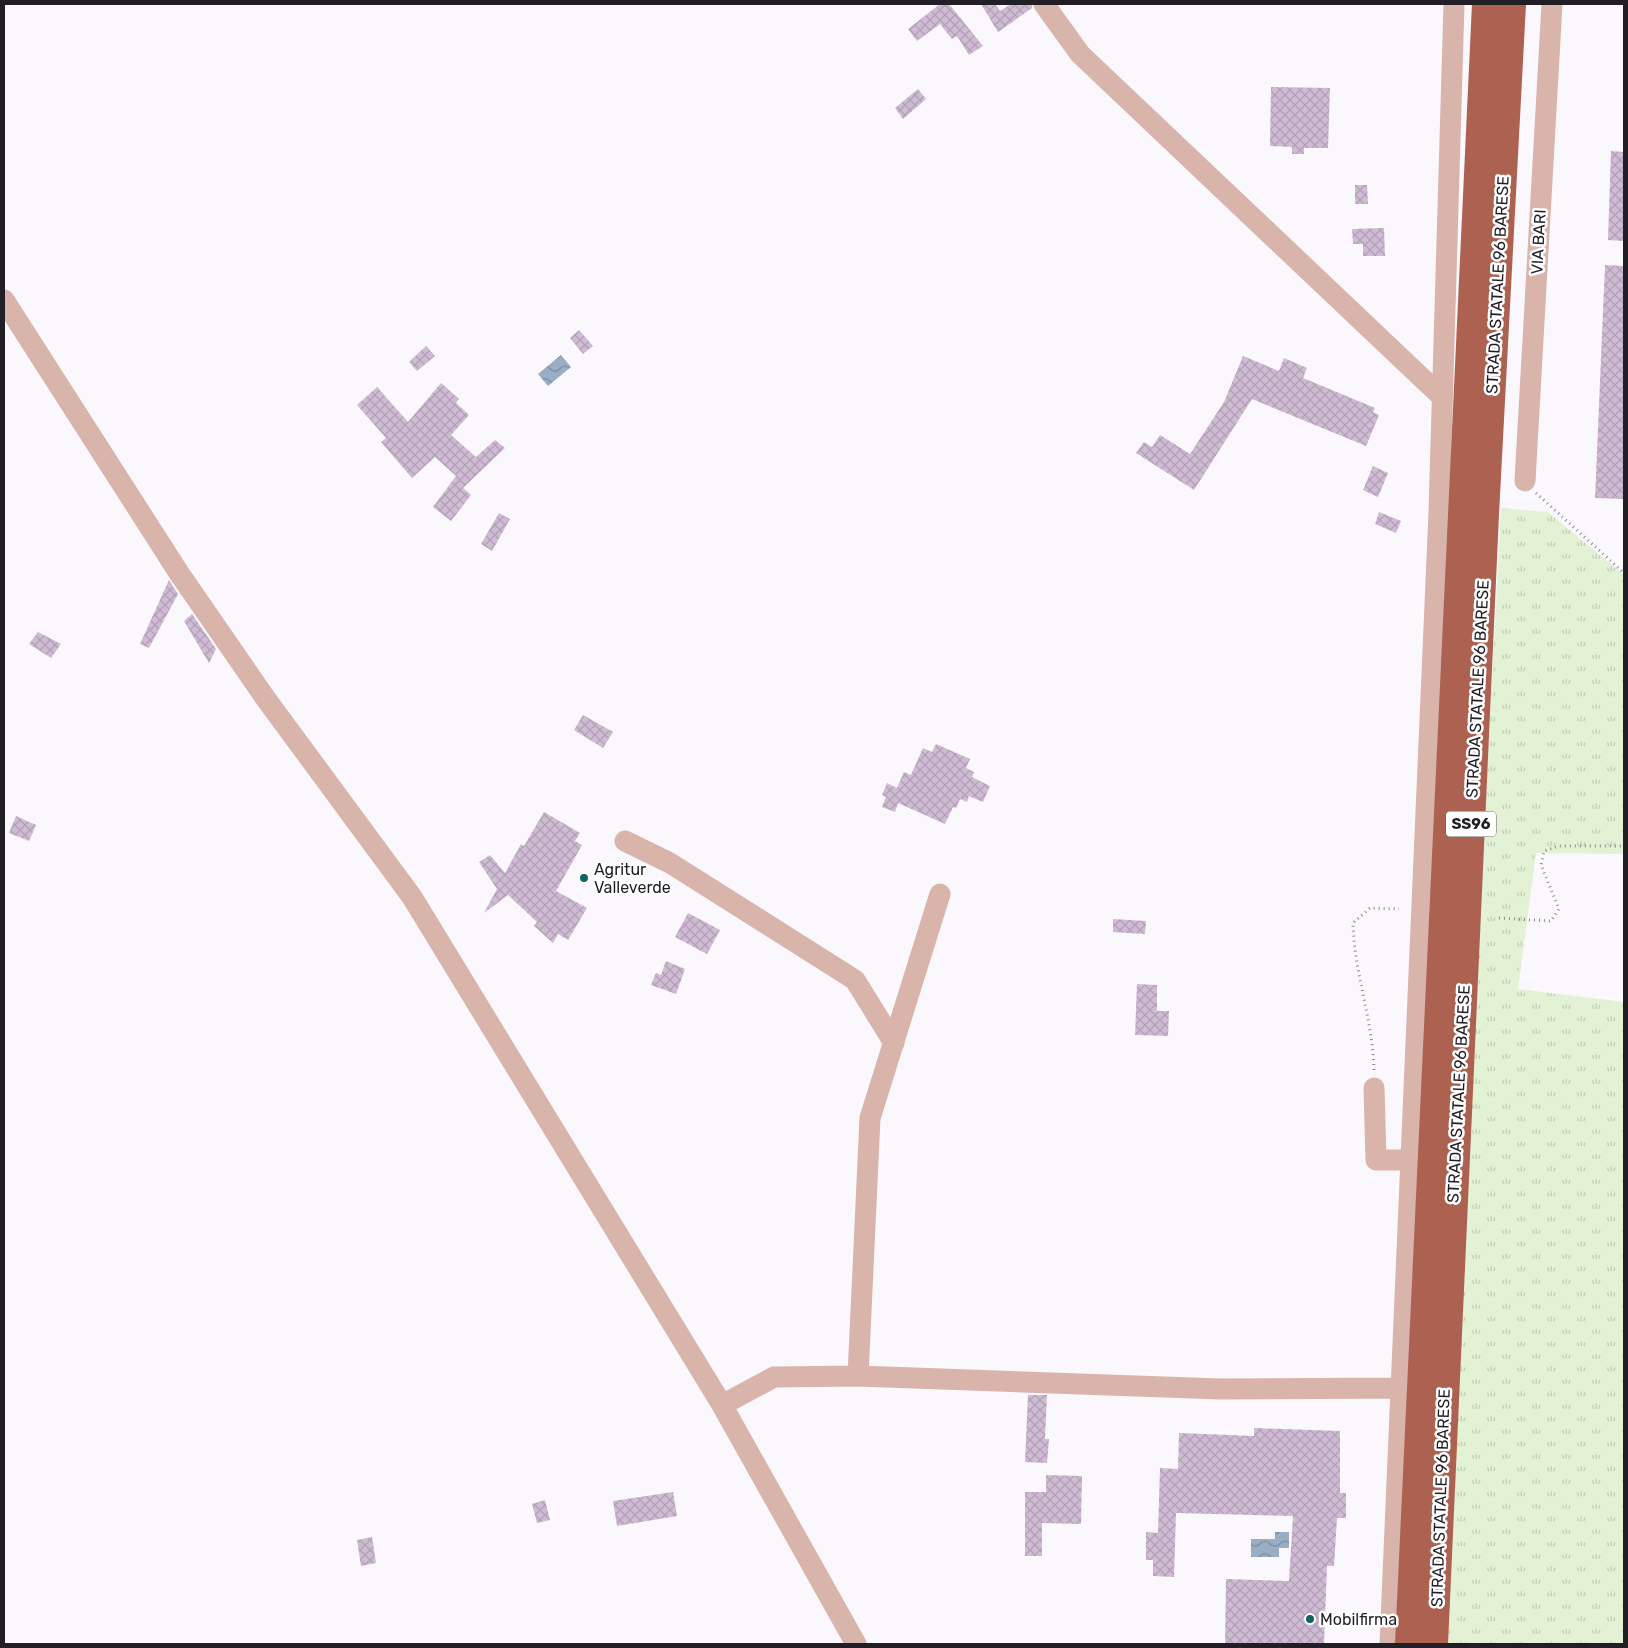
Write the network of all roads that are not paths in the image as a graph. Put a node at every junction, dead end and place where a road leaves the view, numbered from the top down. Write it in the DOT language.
graph roads {
  1 [pos="1044,4"];
  2 [pos="1454,4"];
  3 [pos="1486,4"];
  4 [pos="1512,4"];
  5 [pos="1552,4"];
  6 [pos="4,300"];
  7 [pos="1442,397"];
  8 [pos="1525,481"];
  9 [pos="625,841"];
  10 [pos="940,894"];
  11 [pos="894,1043"];
  12 [pos="1374,1088"];
  13 [pos="1411,1160"];
  14 [pos="858,1376"];
  15 [pos="1402,1388"];
  16 [pos="722,1405"];
  17 [pos="856,1644"];
  18 [pos="1390,1644"];
  19 [pos="1409,1644"];
  20 [pos="1434,1644"];
  1 -- 7 [label="street"];
  2 -- 7 [label="street"];
  3 -- 19 [label="highway, STRADA STATALE 96 BARESE / SS96"];
  4 -- 20 [label="highway, STRADA STATALE 96 BARESE / SS96"];
  5 -- 8 [label="street, VIA BARI"];
  6 -- 16 [label="street"];
  7 -- 13 [label="street"];
  9 -- 11 [label="street"];
  10 -- 11 [label="street"];
  11 -- 14 [label="street"];
  12 -- 13 [label="street"];
  13 -- 15 [label="street"];
  14 -- 15 [label="street"];
  14 -- 16 [label="street"];
  15 -- 18 [label="street"];
  16 -- 17 [label="street"];
}
